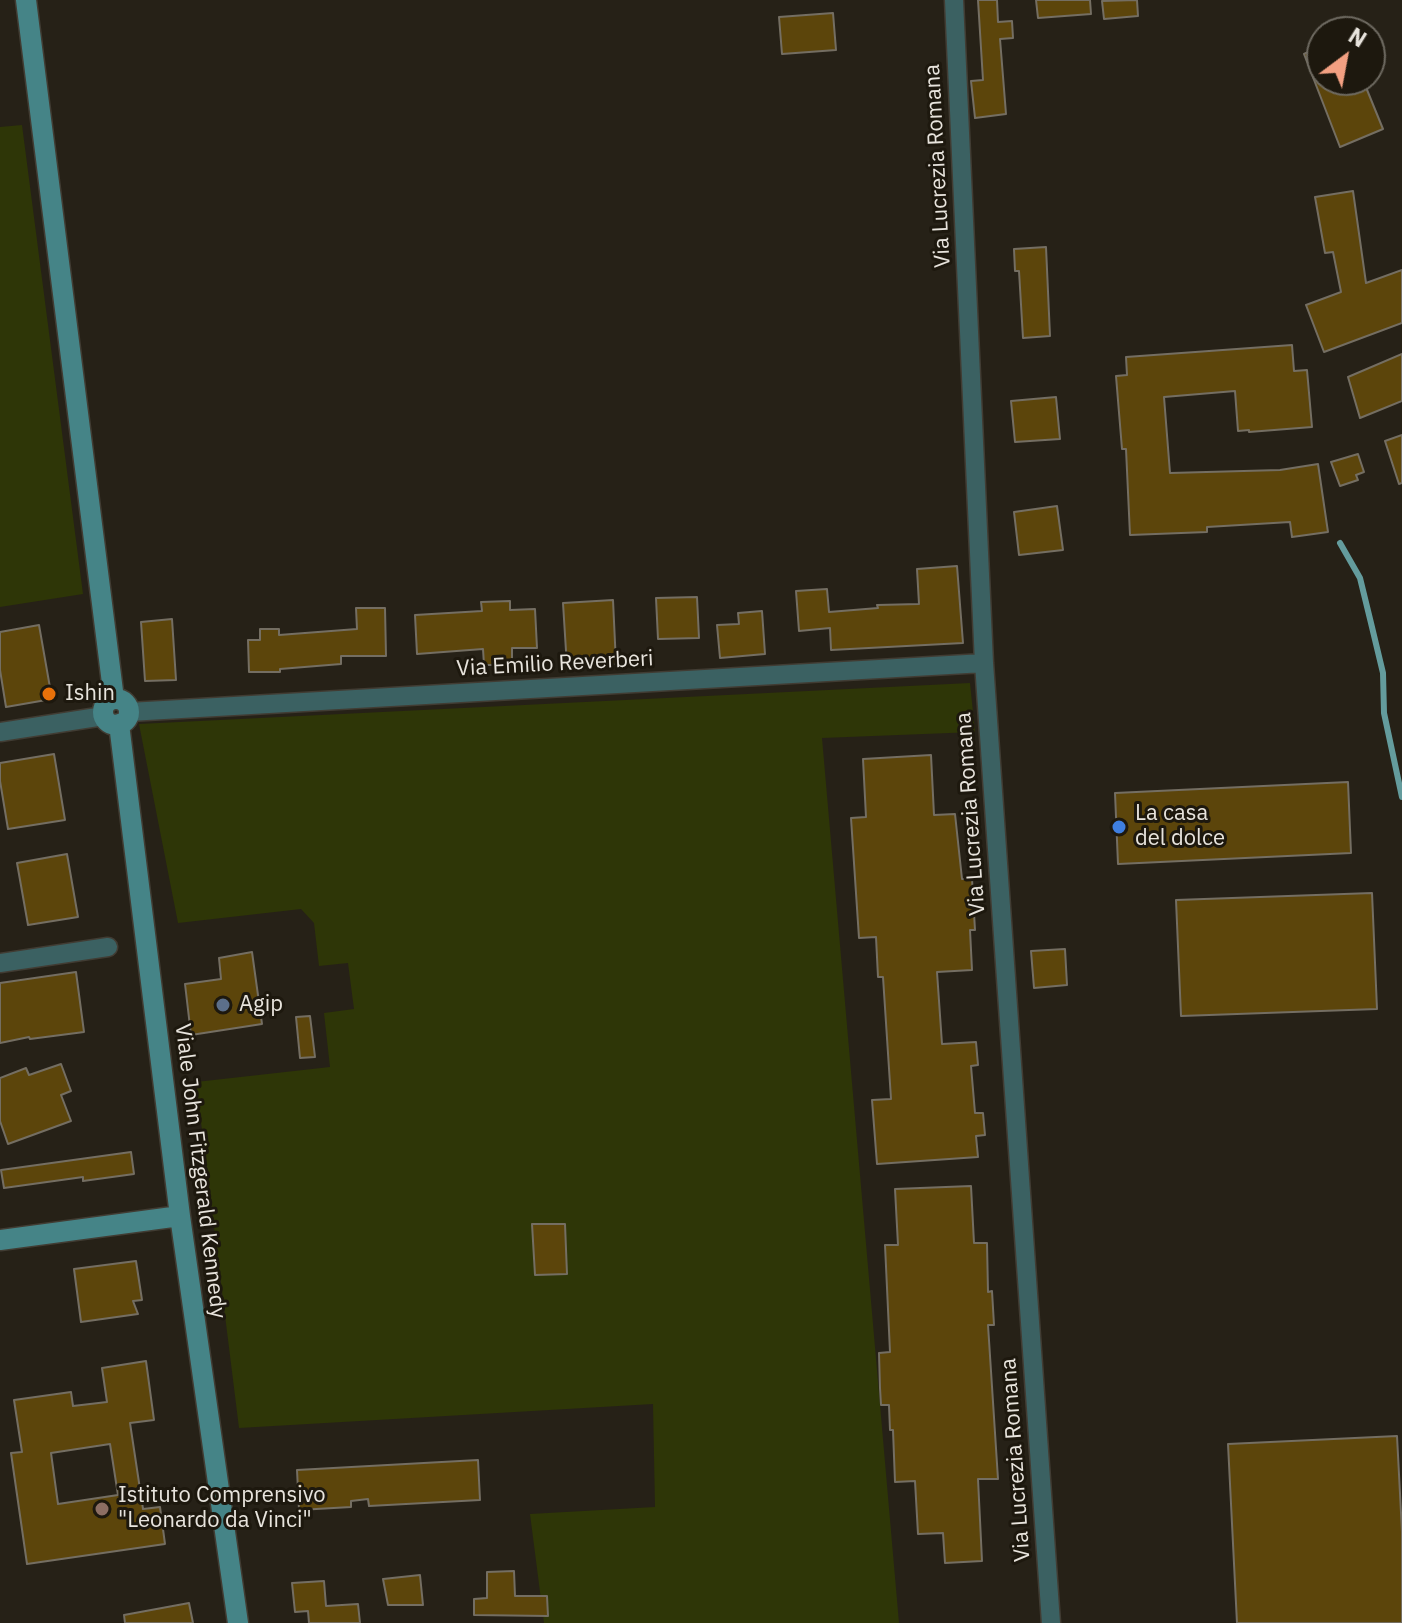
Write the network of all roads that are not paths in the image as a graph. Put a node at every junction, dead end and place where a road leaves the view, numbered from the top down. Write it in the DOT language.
graph roads {
  1 [pos="26,0"];
  2 [pos="954,0"];
  3 [pos="984,663"];
  4 [pos="117,713"];
  5 [pos="0,732"];
  6 [pos="108,947"];
  7 [pos="0,963"];
  8 [pos="180,1216"];
  9 [pos="0,1240"];
  10 [pos="238,1623"];
  11 [pos="1051,1623"];
  1 -- 4 [label="street, Viale John Fitzgerald Kennedy"];
  2 -- 3 [label="street, Via Lucrezia Romana"];
  3 -- 4 [label="street, Via Emilio Reverberi"];
  3 -- 11 [label="street, Via Lucrezia Romana"];
  4 -- 5 [label="street, Via Emilio Reverberi"];
  4 -- 8 [label="street, Viale John Fitzgerald Kennedy"];
  6 -- 7 [label="street"];
  8 -- 9 [label="street"];
  8 -- 10 [label="street, Viale John Fitzgerald Kennedy"];
}
